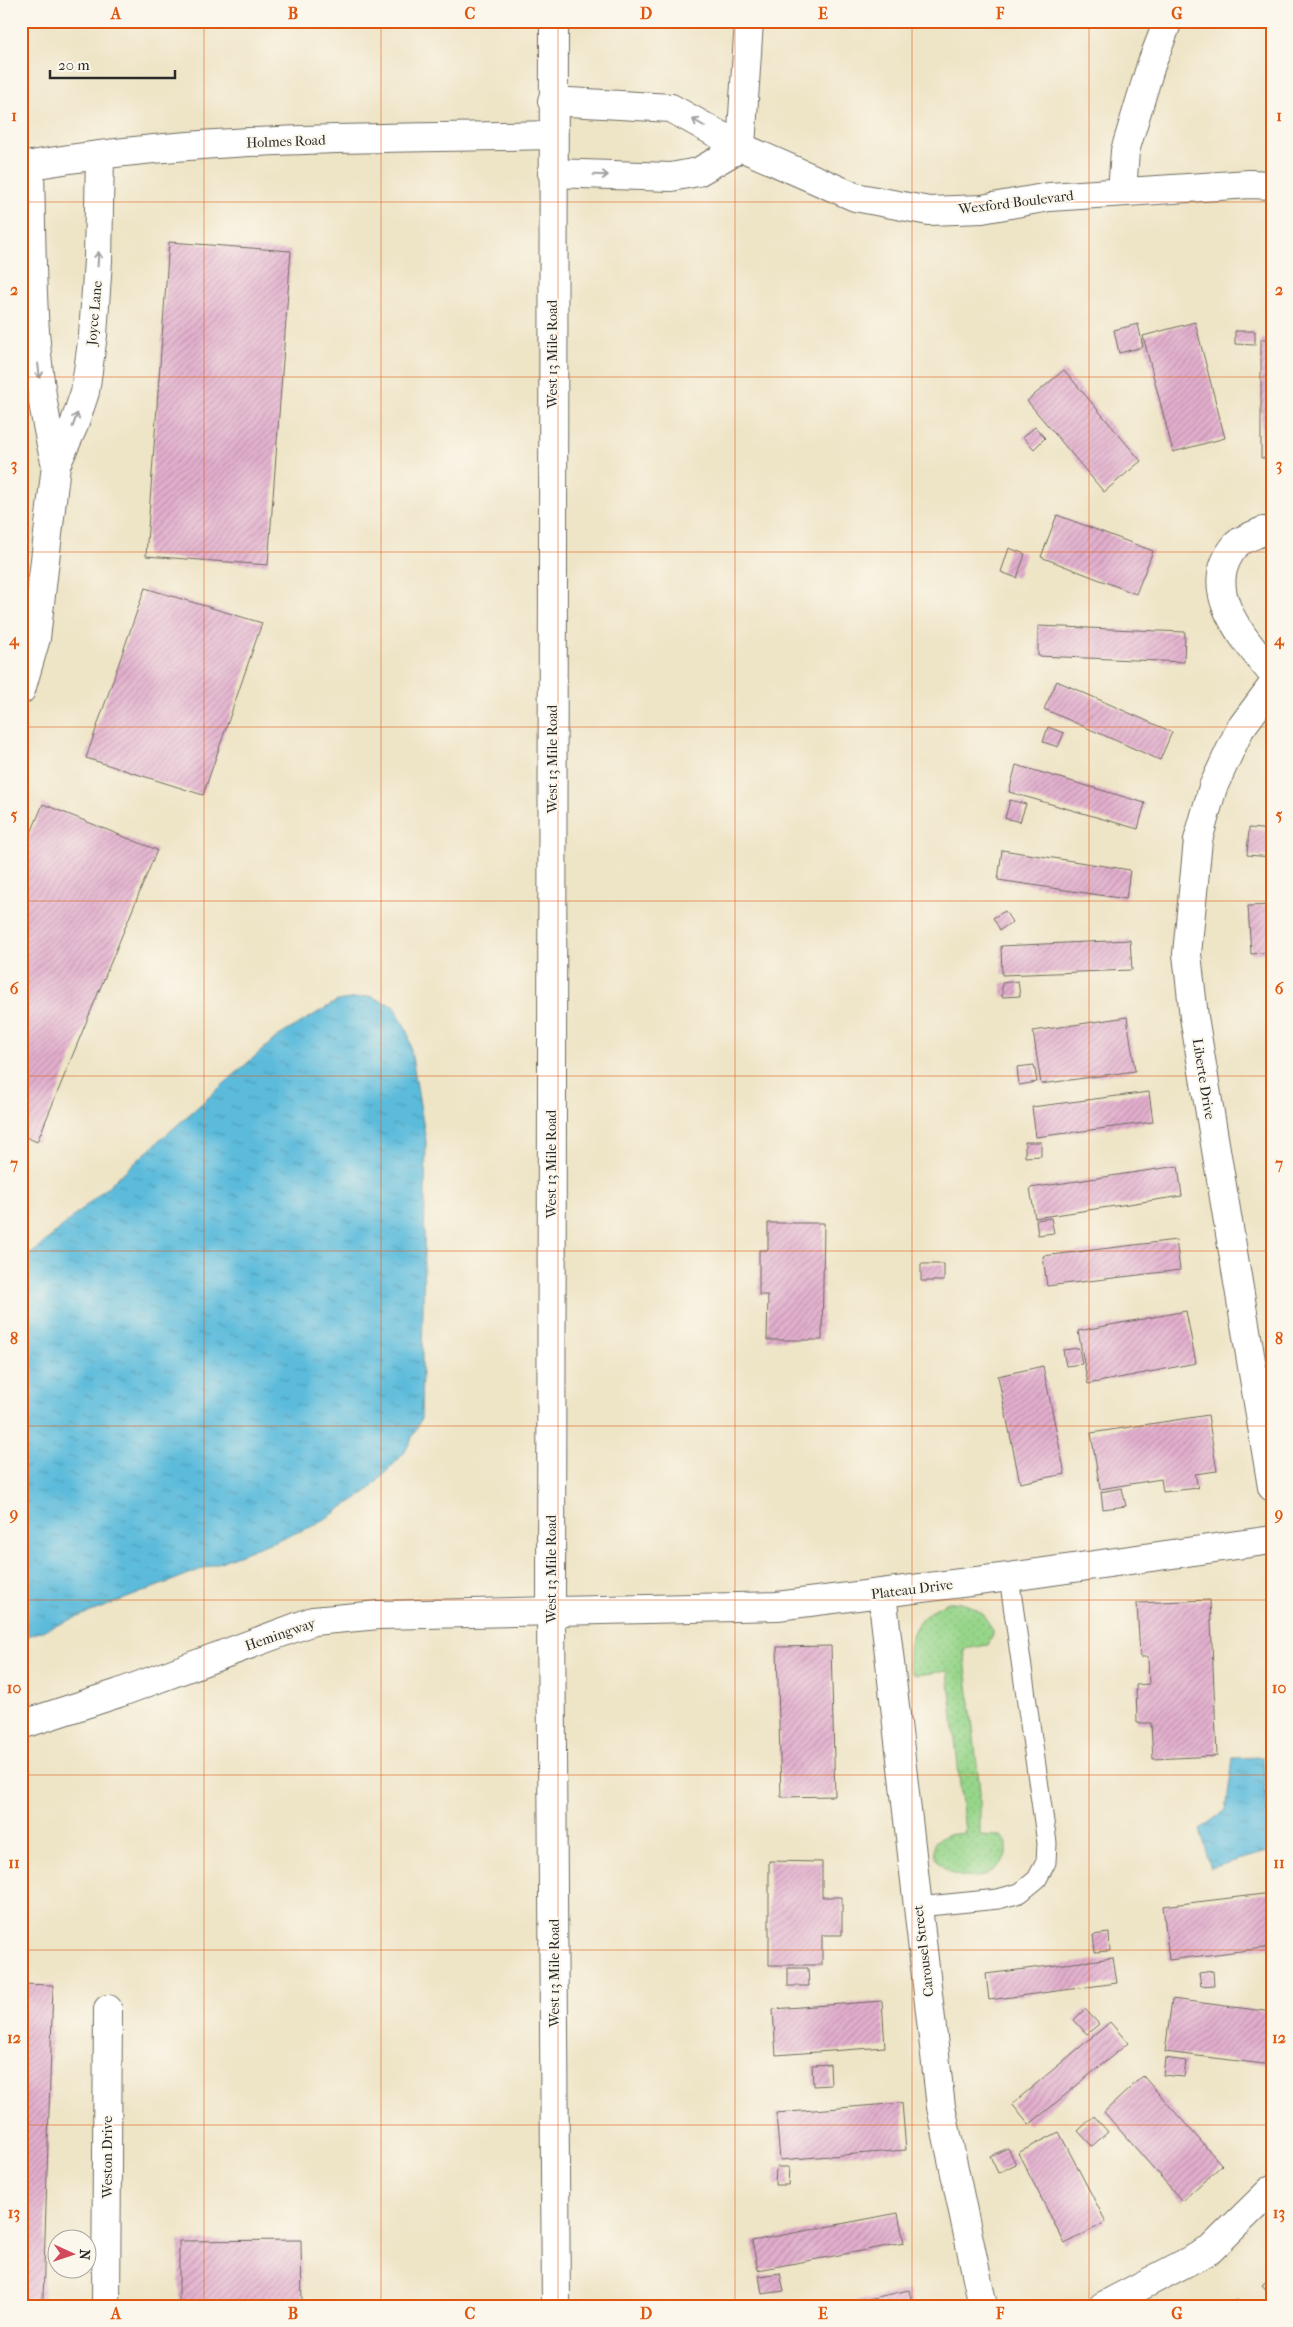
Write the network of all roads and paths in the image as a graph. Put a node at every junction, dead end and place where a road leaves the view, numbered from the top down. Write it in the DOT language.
graph roads {
  1 [pos="554,21"];
  2 [pos="749,21"];
  3 [pos="1168,21"];
  4 [pos="552,101"];
  5 [pos="552,135"];
  6 [pos="741,147"];
  7 [pos="100,155"];
  8 [pos="26,166"];
  9 [pos="552,173"];
  10 [pos="1272,185"];
  11 [pos="1122,192"];
  12 [pos="56,465"];
  13 [pos="1272,533"];
  14 [pos="1272,672"];
  15 [pos="1272,686"];
  16 [pos="21,690"];
  17 [pos="1272,1487"];
  18 [pos="1272,1540"];
  19 [pos="1009,1577"];
  20 [pos="882,1593"];
  21 [pos="551,1611"];
  22 [pos="21,1725"];
  23 [pos="918,1907"];
  24 [pos="108,2009"];
  25 [pos="1272,2189"];
  26 [pos="106,2306"];
  27 [pos="556,2306"];
  28 [pos="983,2306"];
  29 [pos="1103,2306"];
  1 -- 4 [label="street, West 13 Mile Road"];
  2 -- 6 [label="street"];
  3 -- 11 [label="street"];
  4 -- 5 [label="street, West 13 Mile Road"];
  6 -- 4 [label="street, Wexford Boulevard, one-way"];
  5 -- 7 [label="street, Holmes Road"];
  5 -- 9 [label="street, West 13 Mile Road"];
  9 -- 6 [label="street, one-way"];
  6 -- 11 [label="street, Wexford Boulevard"];
  7 -- 8 [label="street, Holmes Road"];
  12 -- 7 [label="street, Joyce Lane, one-way"];
  8 -- 12 [label="street, Joyce Lane, one-way"];
  9 -- 21 [label="street, West 13 Mile Road"];
  10 -- 11 [label="street, Wexford Boulevard"];
  12 -- 16 [label="street, Joyce Lane"];
  13 -- 14 [label="street"];
  15 -- 17 [label="street, Liberte Drive"];
  18 -- 19 [label="street, Plateau Drive"];
  19 -- 20 [label="street, Plateau Drive"];
  19 -- 23 [label="lane"];
  20 -- 21 [label="street, Plateau Drive"];
  20 -- 23 [label="street, Carousel Street"];
  21 -- 22 [label="street, Hemingway"];
  21 -- 27 [label="street, West 13 Mile Road"];
  23 -- 28 [label="street, Carousel Street"];
  24 -- 26 [label="street, Weston Drive"];
  25 -- 29 [label="street"];
}
